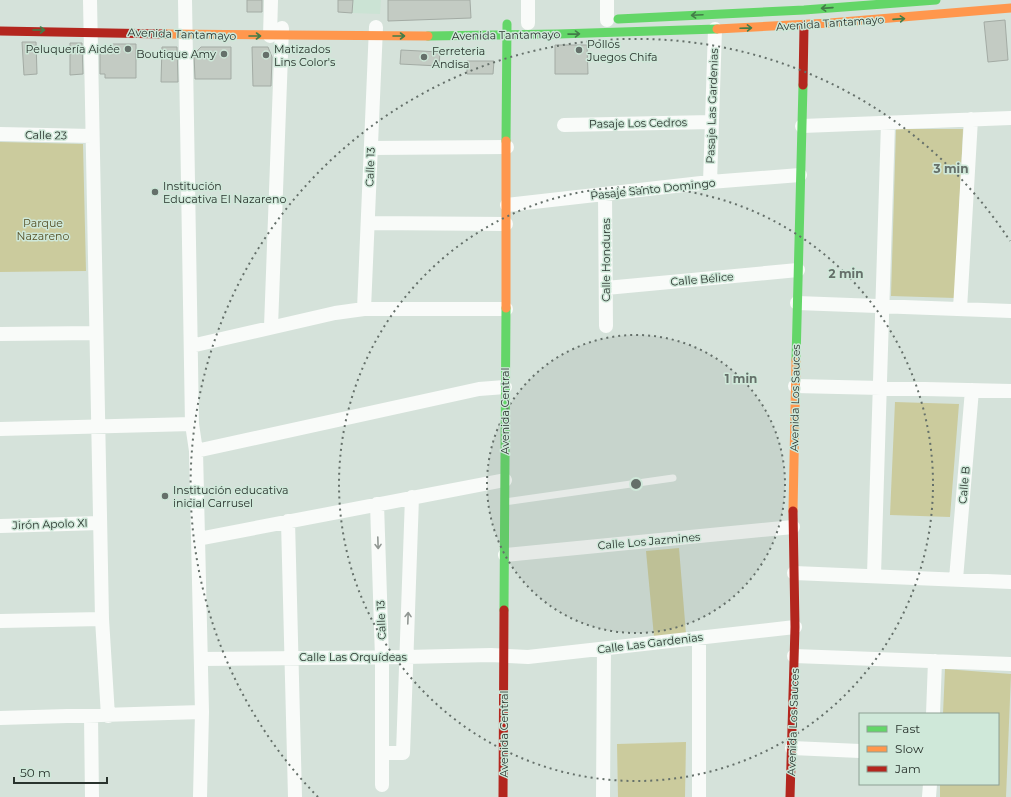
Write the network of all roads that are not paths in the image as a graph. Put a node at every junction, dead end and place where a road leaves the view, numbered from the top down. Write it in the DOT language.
graph roads {
  1 [pos="90,0"];
  2 [pos="185,0"];
  3 [pos="271,0"];
  4 [pos="528,0"];
  5 [pos="607,0"];
  6 [pos="936,0"];
  7 [pos="914,1"];
  8 [pos="804,5"];
  9 [pos="1011,8"];
  10 [pos="603,20"];
  11 [pos="90,23"];
  12 [pos="532,23"];
  13 [pos="148,24"];
  14 [pos="494,24"];
  15 [pos="507,24"];
  16 [pos="804,26"];
  17 [pos="379,29"];
  18 [pos="715,29"];
  19 [pos="0,30"];
  20 [pos="185,31"];
  21 [pos="276,32"];
  22 [pos="508,36"];
  23 [pos="1011,118"];
  24 [pos="971,119"];
  25 [pos="712,122"];
  26 [pos="888,123"];
  27 [pos="564,125"];
  28 [pos="802,126"];
  29 [pos="0,134"];
  30 [pos="92,136"];
  31 [pos="507,147"];
  32 [pos="371,148"];
  33 [pos="800,175"];
  34 [pos="710,182"];
  35 [pos="606,194"];
  36 [pos="506,206"];
  37 [pos="368,223"];
  38 [pos="506,224"];
  39 [pos="798,270"];
  40 [pos="606,288"];
  41 [pos="797,303"];
  42 [pos="882,306"];
  43 [pos="364,309"];
  44 [pos="506,309"];
  45 [pos="960,309"];
  46 [pos="1011,311"];
  47 [pos="606,326"];
  48 [pos="271,327"];
  49 [pos="96,333"];
  50 [pos="0,334"];
  51 [pos="191,346"];
  52 [pos="795,386"];
  53 [pos="506,387"];
  54 [pos="880,388"];
  55 [pos="972,390"];
  56 [pos="1011,391"];
  57 [pos="192,424"];
  58 [pos="98,427"];
  59 [pos="0,429"];
  60 [pos="196,451"];
  61 [pos="673,478"];
  62 [pos="505,480"];
  63 [pos="412,498"];
  64 [pos="505,502"];
  65 [pos="377,504"];
  66 [pos="288,521"];
  67 [pos="100,523"];
  68 [pos="0,526"];
  69 [pos="793,527"];
  70 [pos="198,539"];
  71 [pos="504,555"];
  72 [pos="794,573"];
  73 [pos="874,575"];
  74 [pos="956,579"];
  75 [pos="1011,582"];
  76 [pos="102,619"];
  77 [pos="0,621"];
  78 [pos="795,627"];
  79 [pos="699,638"];
  80 [pos="604,649"];
  81 [pos="504,656"];
  82 [pos="794,656"];
  83 [pos="292,657"];
  84 [pos="406,657"];
  85 [pos="382,658"];
  86 [pos="201,659"];
  87 [pos="935,661"];
  88 [pos="1011,664"];
  89 [pos="202,712"];
  90 [pos="933,713"];
  91 [pos="91,716"];
  92 [pos="108,716"];
  93 [pos="0,718"];
  94 [pos="792,748"];
  95 [pos="859,751"];
  96 [pos="383,753"];
  97 [pos="382,785"];
  98 [pos="930,785"];
  99 [pos="92,797"];
  100 [pos="200,797"];
  101 [pos="295,797"];
  102 [pos="503,797"];
  103 [pos="603,797"];
  104 [pos="699,797"];
  105 [pos="790,797"];
  106 [pos="929,797"];
  1 -- 11 [label="street"];
  2 -- 20 [label="street"];
  3 -- 21 [label="street"];
  4 -- 12 [label="street"];
  5 -- 10 [label="street"];
  6 -- 7 [label="street, Avenida Tantamayo"];
  7 -- 8 [label="street, Avenida Tantamayo, one-way"];
  8 -- 10 [label="street, Avenida Tantamayo, one-way"];
  8 -- 16 [label="street, Avenida Los Sauces"];
  16 -- 9 [label="street, Avenida Tantamayo, one-way"];
  19 -- 11 [label="street, Avenida Tantamayo, one-way"];
  11 -- 20 [label="street, Avenida Tantamayo"];
  11 -- 30 [label="street"];
  12 -- 15 [label="street, Avenida Tantamayo"];
  13 -- 20 [label="street, Avenida Tantamayo"];
  14 -- 15 [label="street, Avenida Tantamayo"];
  15 -- 22 [label="street, Avenida Central"];
  18 -- 16 [label="street, Avenida Tantamayo, one-way"];
  16 -- 28 [label="street, Avenida Los Sauces"];
  17 -- 21 [label="street, Avenida Tantamayo"];
  17 -- 22 [label="street, Avenida Tantamayo, one-way"];
  17 -- 32 [label="street, Calle 13"];
  22 -- 18 [label="street, Avenida Tantamayo, one-way"];
  18 -- 25 [label="street, Pasaje Las Gardenias"];
  20 -- 21 [label="street, Avenida Tantamayo"];
  20 -- 51 [label="street"];
  21 -- 48 [label="street"];
  22 -- 31 [label="street, Avenida Central"];
  23 -- 24 [label="street"];
  24 -- 26 [label="street"];
  24 -- 45 [label="street"];
  25 -- 27 [label="street, Pasaje Los Cedros"];
  25 -- 34 [label="street, Pasaje Las Gardenias"];
  26 -- 28 [label="street"];
  26 -- 42 [label="street"];
  28 -- 33 [label="street, Avenida Los Sauces"];
  29 -- 30 [label="street, Calle 23"];
  30 -- 49 [label="street"];
  31 -- 32 [label="street"];
  31 -- 36 [label="street, Avenida Central"];
  32 -- 37 [label="street, Calle 13"];
  33 -- 34 [label="street, Pasaje Santo Domingo"];
  33 -- 39 [label="street, Avenida Los Sauces"];
  34 -- 35 [label="street, Pasaje Santo Domingo"];
  35 -- 36 [label="street, Pasaje Santo Domingo"];
  35 -- 40 [label="street, Calle Honduras"];
  36 -- 38 [label="street, Avenida Central"];
  37 -- 38 [label="street"];
  37 -- 43 [label="street, Calle 13"];
  38 -- 44 [label="street, Avenida Central"];
  39 -- 40 [label="street, Calle Bélice"];
  39 -- 41 [label="street, Avenida Los Sauces"];
  40 -- 47 [label="street, Calle Honduras"];
  41 -- 42 [label="street"];
  41 -- 52 [label="street, Avenida Los Sauces"];
  42 -- 45 [label="street"];
  42 -- 54 [label="street"];
  43 -- 44 [label="street"];
  43 -- 48 [label="street"];
  44 -- 53 [label="street, Avenida Central"];
  45 -- 46 [label="street"];
  48 -- 51 [label="street"];
  49 -- 50 [label="street"];
  49 -- 58 [label="street"];
  51 -- 57 [label="street"];
  52 -- 54 [label="street"];
  52 -- 69 [label="street, Avenida Los Sauces"];
  53 -- 60 [label="street"];
  53 -- 62 [label="street, Avenida Central"];
  54 -- 55 [label="street"];
  54 -- 73 [label="street"];
  55 -- 56 [label="street"];
  55 -- 74 [label="street, Calle B"];
  57 -- 58 [label="street"];
  57 -- 60 [label="street"];
  58 -- 59 [label="street"];
  58 -- 67 [label="street"];
  60 -- 70 [label="street"];
  61 -- 64 [label="lane"];
  62 -- 63 [label="street"];
  62 -- 64 [label="street, Avenida Central"];
  63 -- 65 [label="street"];
  84 -- 63 [label="street, one-way"];
  64 -- 71 [label="street, Avenida Central"];
  65 -- 66 [label="street"];
  65 -- 85 [label="street, Calle 13, one-way"];
  66 -- 70 [label="street"];
  66 -- 83 [label="street"];
  67 -- 68 [label="street, Jirón Apolo XI"];
  67 -- 76 [label="street"];
  69 -- 71 [label="street, Calle Los Jazmines"];
  69 -- 72 [label="street, Avenida Los Sauces"];
  70 -- 86 [label="street"];
  71 -- 81 [label="street, Avenida Central"];
  72 -- 73 [label="street"];
  72 -- 78 [label="street, Avenida Los Sauces"];
  73 -- 74 [label="street"];
  74 -- 75 [label="street"];
  76 -- 77 [label="street"];
  76 -- 92 [label="street"];
  78 -- 79 [label="street, Calle Las Gardenias"];
  78 -- 82 [label="street, Avenida Los Sauces"];
  79 -- 80 [label="street, Calle Las Gardenias"];
  79 -- 104 [label="street"];
  80 -- 81 [label="street, Calle Las Gardenias"];
  80 -- 103 [label="street"];
  81 -- 84 [label="street, Calle Las Orquídeas"];
  81 -- 102 [label="street, Avenida Central"];
  82 -- 87 [label="street"];
  82 -- 94 [label="street, Avenida Los Sauces"];
  83 -- 85 [label="street, Calle Las Orquídeas"];
  83 -- 86 [label="street, Calle Las Orquídeas"];
  83 -- 101 [label="street"];
  84 -- 85 [label="street, Calle Las Orquídeas"];
  84 -- 96 [label="street"];
  85 -- 96 [label="street, Calle 13"];
  86 -- 89 [label="street"];
  87 -- 88 [label="street"];
  87 -- 90 [label="street"];
  89 -- 92 [label="street"];
  89 -- 100 [label="street"];
  91 -- 92 [label="street"];
  91 -- 93 [label="street"];
  91 -- 99 [label="street"];
  94 -- 95 [label="street"];
  94 -- 105 [label="street, Avenida Los Sauces"];
  96 -- 97 [label="street, Calle 13"];
  98 -- 106 [label="street"];
}
